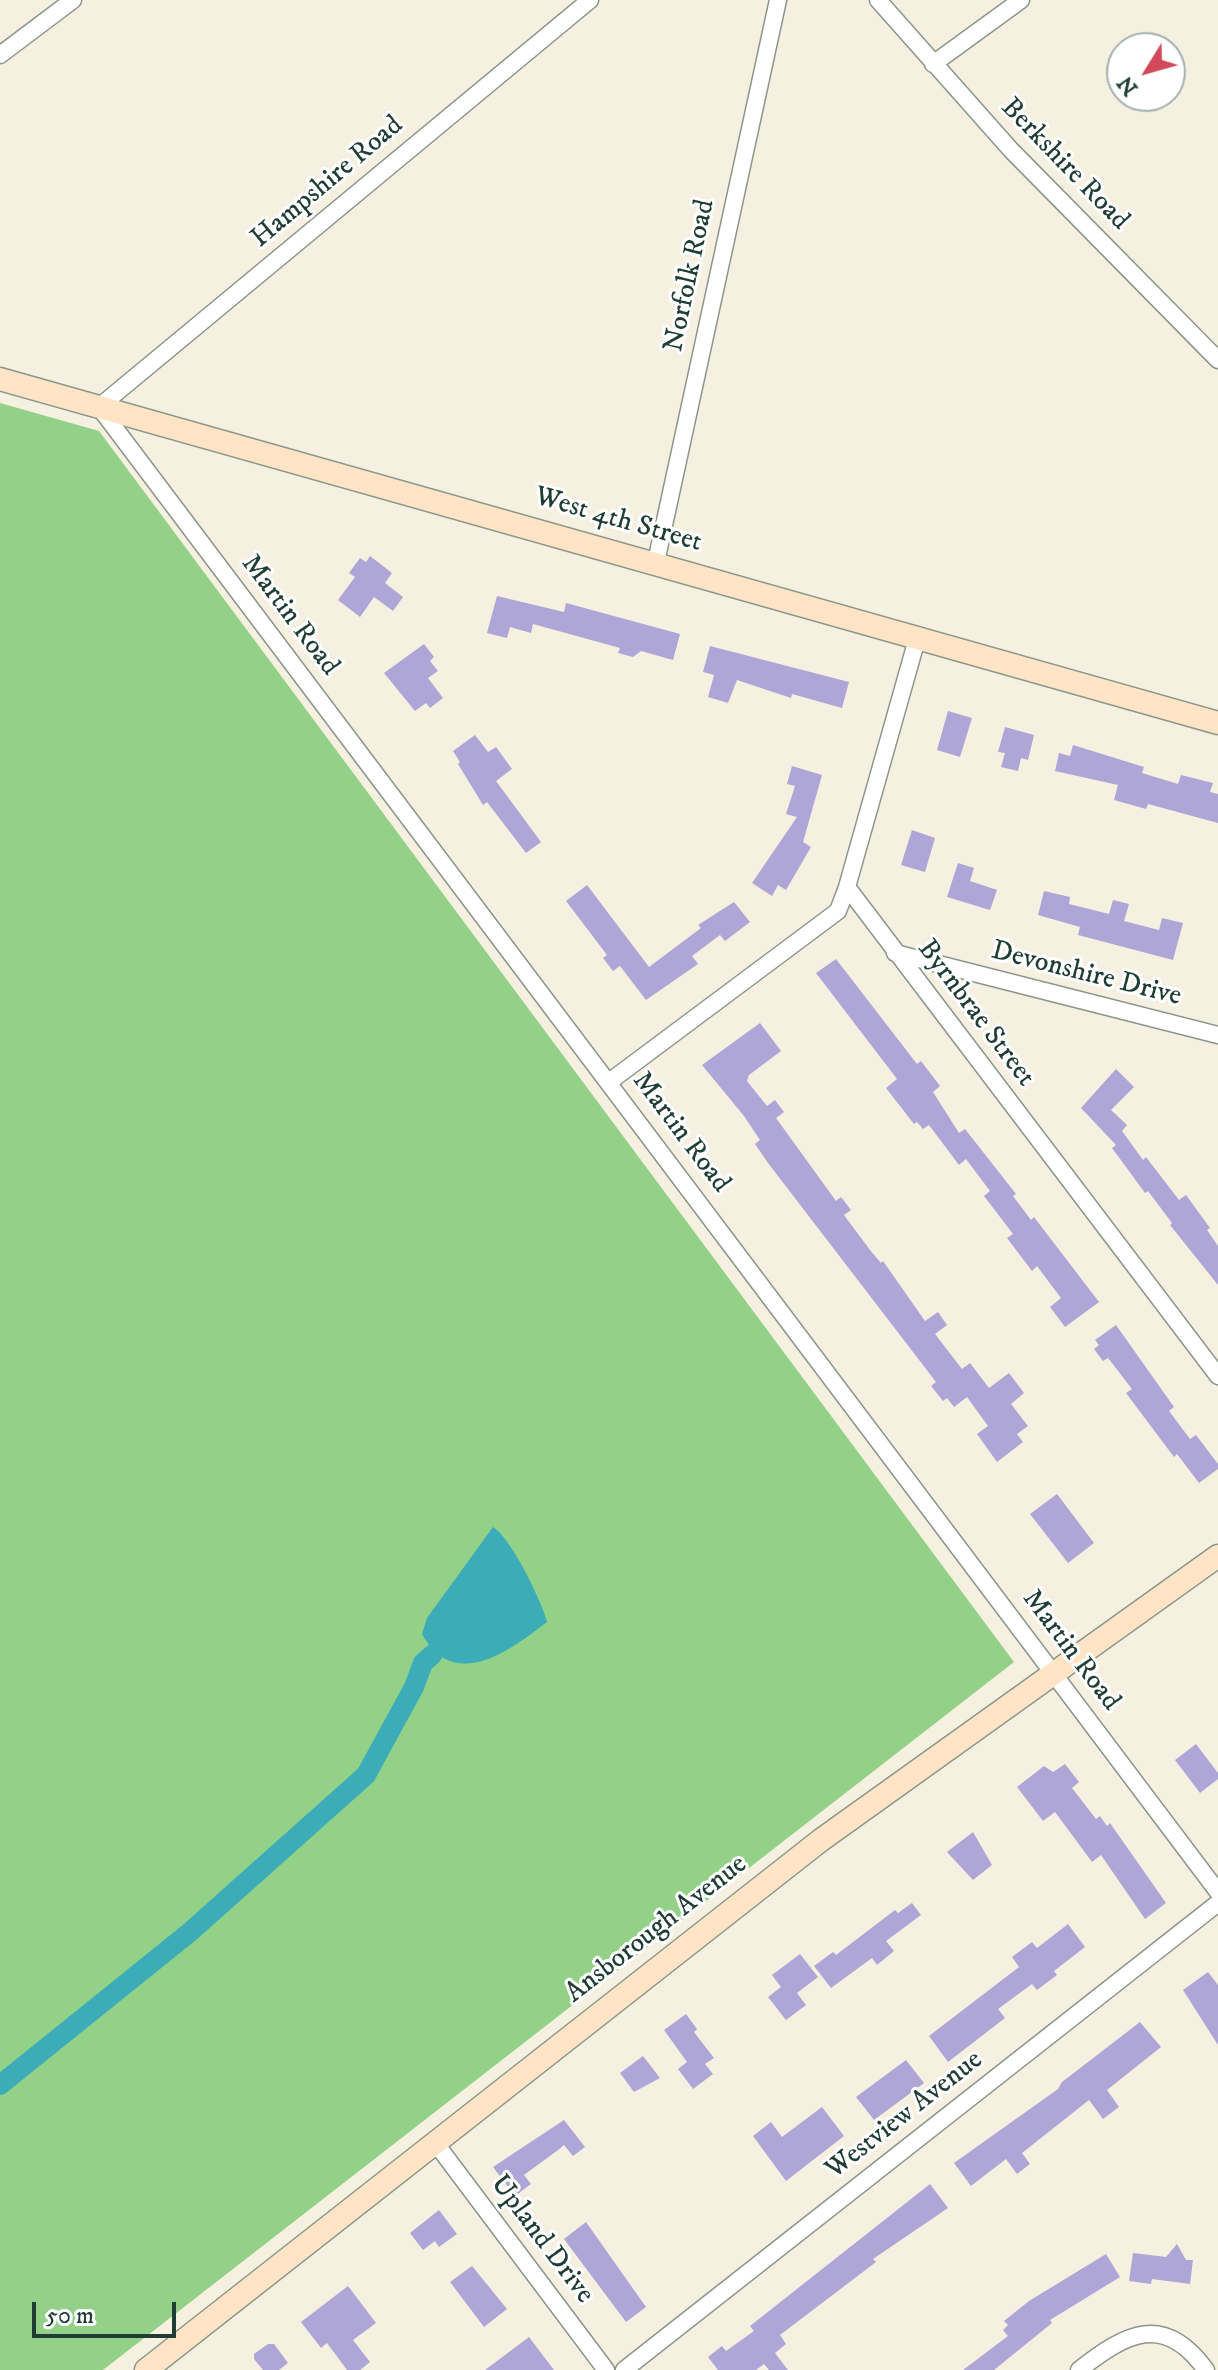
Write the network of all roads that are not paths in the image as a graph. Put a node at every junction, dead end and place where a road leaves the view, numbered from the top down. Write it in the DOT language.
graph roads {
  1 [pos="73,0"];
  2 [pos="590,0"];
  3 [pos="778,0"];
  4 [pos="878,0"];
  5 [pos="1021,0"];
  6 [pos="0,55"];
  7 [pos="933,64"];
  8 [pos="1218,360"];
  9 [pos="0,379"];
  10 [pos="99,407"];
  11 [pos="656,562"];
  12 [pos="917,639"];
  13 [pos="1218,723"];
  14 [pos="847,887"];
  15 [pos="895,953"];
  16 [pos="1218,1035"];
  17 [pos="609,1082"];
  18 [pos="1218,1376"];
  19 [pos="1218,1556"];
  20 [pos="1054,1673"];
  21 [pos="1218,1892"];
  22 [pos="1218,1903"];
  23 [pos="434,2141"];
  24 [pos="146,2370"];
  25 [pos="606,2370"];
  26 [pos="624,2370"];
  27 [pos="1079,2370"];
  28 [pos="1206,2370"];
  1 -- 6 [label="street"];
  2 -- 10 [label="street, Hampshire Road"];
  3 -- 11 [label="street, Norfolk Road"];
  4 -- 7 [label="street, Berkshire Road"];
  5 -- 7 [label="street"];
  7 -- 8 [label="street, Berkshire Road"];
  9 -- 10 [label="main road, West 4th Street"];
  10 -- 11 [label="main road, West 4th Street"];
  10 -- 17 [label="street, Martin Road"];
  11 -- 12 [label="main road, West 4th Street"];
  12 -- 13 [label="main road, West 4th Street"];
  12 -- 14 [label="street"];
  14 -- 15 [label="street, Byrnbrae Street"];
  14 -- 17 [label="street"];
  15 -- 16 [label="street, Devonshire Drive"];
  15 -- 18 [label="street, Byrnbrae Street"];
  17 -- 20 [label="street, Martin Road"];
  19 -- 20 [label="main road, Ansborough Avenue"];
  20 -- 21 [label="street, Martin Road"];
  20 -- 23 [label="main road, Ansborough Avenue"];
  22 -- 26 [label="street, Westview Avenue"];
  23 -- 24 [label="main road, Ansborough Avenue"];
  23 -- 25 [label="street, Upland Drive"];
  27 -- 28 [label="street"];
}
